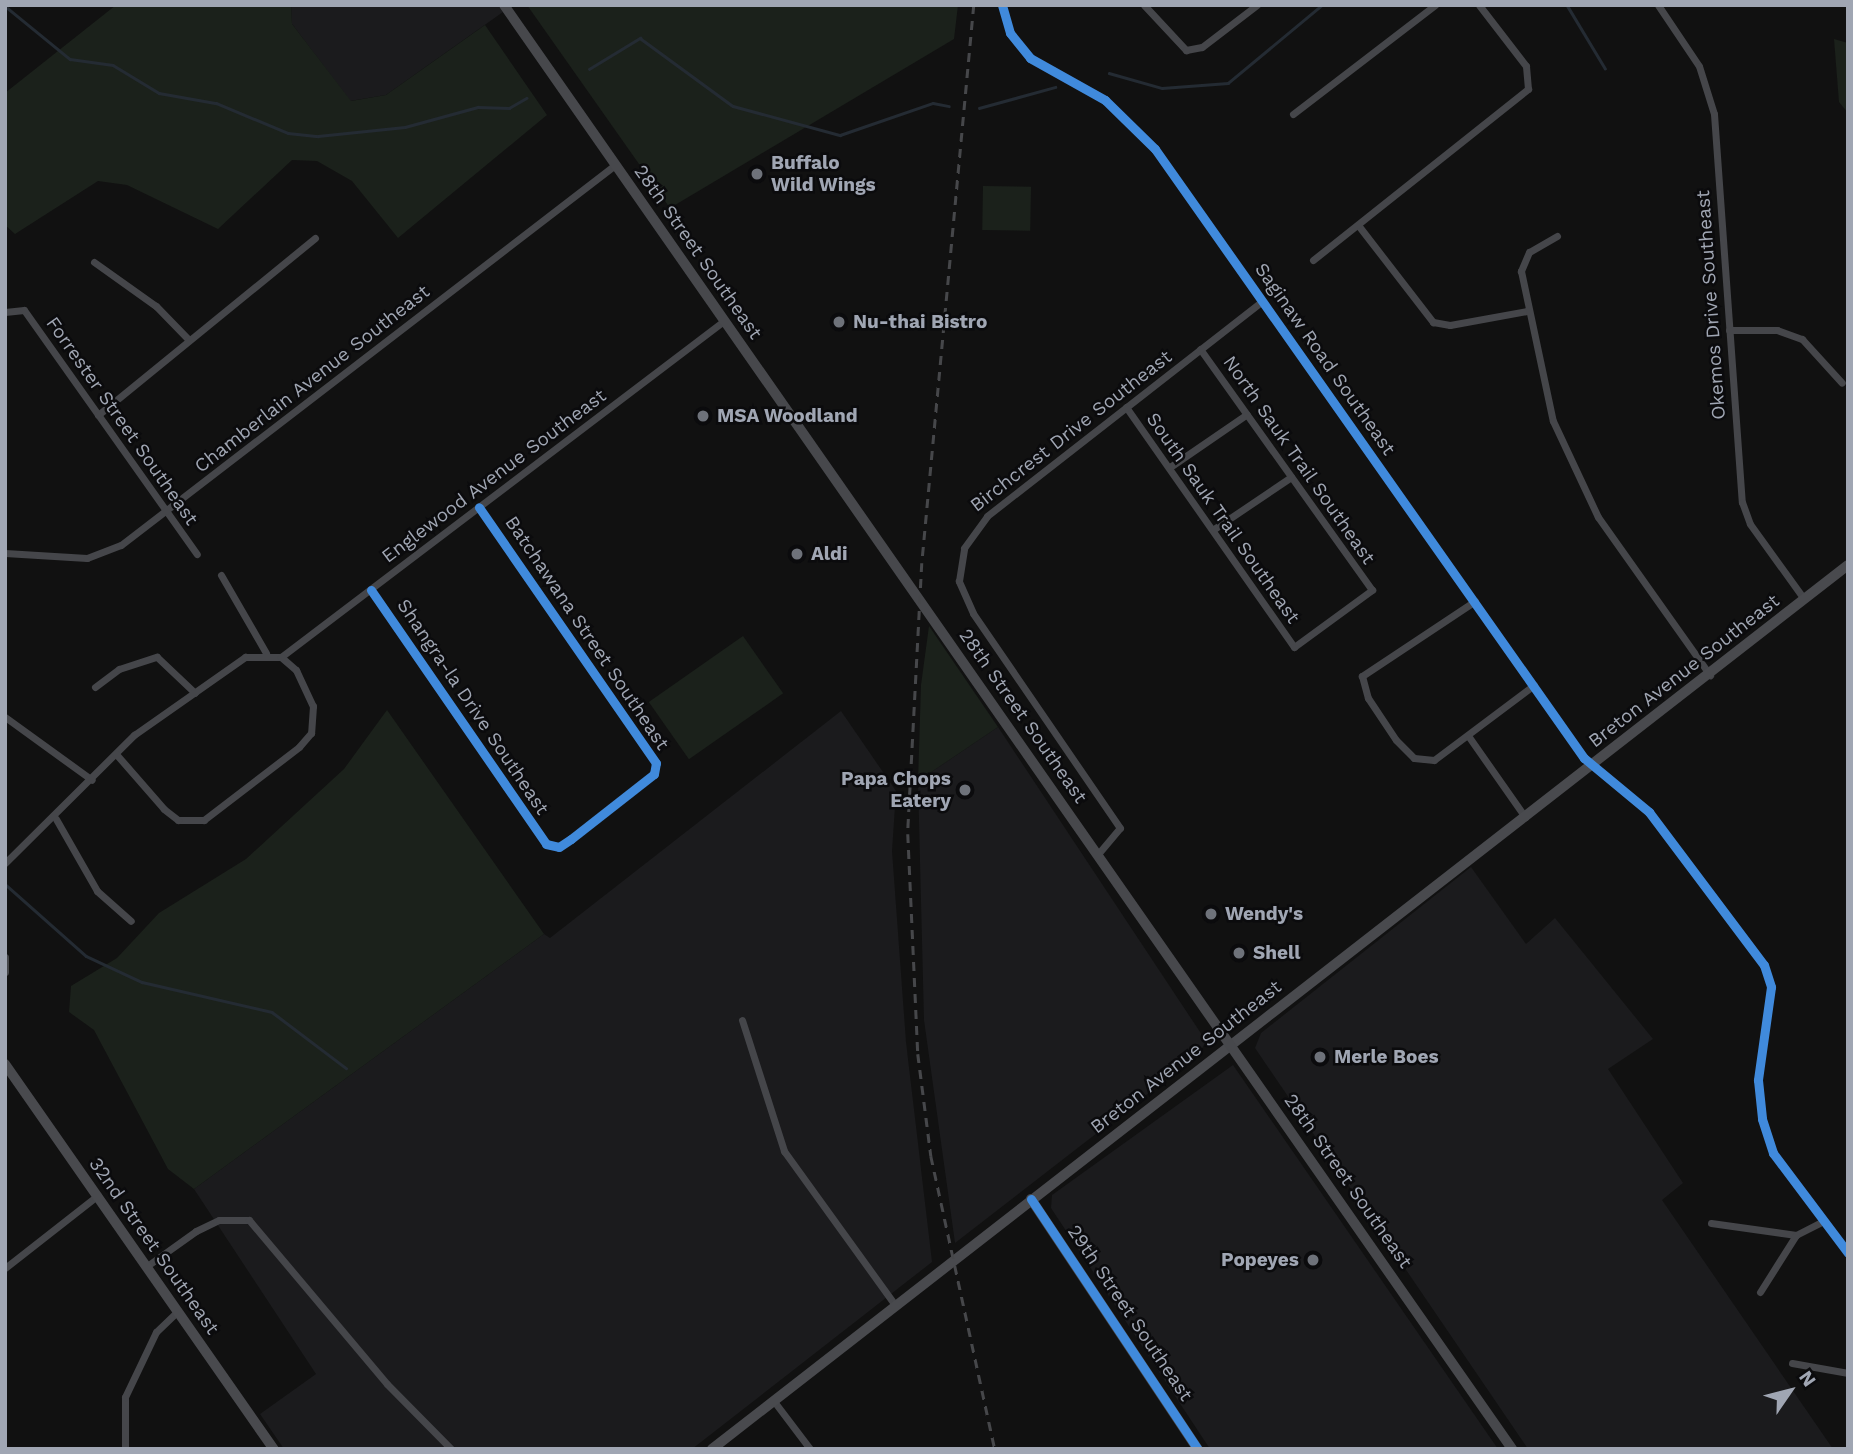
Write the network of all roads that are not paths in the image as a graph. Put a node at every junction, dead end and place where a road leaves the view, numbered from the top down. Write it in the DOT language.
graph roads {
  1 [pos="503,5"];
  2 [pos="1002,5"];
  3 [pos="1144,5"];
  4 [pos="1256,5"];
  5 [pos="1435,5"];
  6 [pos="1479,5"];
  7 [pos="1658,5"];
  8 [pos="1293,114"];
  9 [pos="615,165"];
  10 [pos="1358,225"];
  11 [pos="1558,236"];
  12 [pos="315,239"];
  13 [pos="1313,260"];
  14 [pos="94,262"];
  15 [pos="1262,301"];
  16 [pos="1527,311"];
  17 [pos="5,313"];
  18 [pos="725,320"];
  19 [pos="1729,330"];
  20 [pos="188,339"];
  21 [pos="1200,349"];
  22 [pos="1842,383"];
  23 [pos="1126,407"];
  24 [pos="1247,414"];
  25 [pos="98,415"];
  26 [pos="1170,467"];
  27 [pos="1290,477"];
  28 [pos="479,507"];
  29 [pos="167,511"];
  30 [pos="1213,529"];
  31 [pos="5,553"];
  32 [pos="197,554"];
  33 [pos="1848,565"];
  34 [pos="221,575"];
  35 [pos="371,590"];
  36 [pos="1804,599"];
  37 [pos="1475,601"];
  38 [pos="1294,647"];
  39 [pos="265,653"];
  40 [pos="281,657"];
  41 [pos="1710,675"];
  42 [pos="1534,685"];
  43 [pos="95,687"];
  44 [pos="195,692"];
  45 [pos="5,717"];
  46 [pos="1469,737"];
  47 [pos="116,754"];
  48 [pos="1592,766"];
  49 [pos="92,780"];
  50 [pos="1525,817"];
  51 [pos="56,819"];
  52 [pos="546,844"];
  53 [pos="1098,854"];
  54 [pos="7,860"];
  55 [pos="131,920"];
  56 [pos="5,957"];
  57 [pos="5,972"];
  58 [pos="742,1020"];
  59 [pos="1231,1043"];
  60 [pos="5,1063"];
  61 [pos="98,1195"];
  62 [pos="1031,1199"];
  63 [pos="1823,1221"];
  64 [pos="1711,1223"];
  65 [pos="1796,1236"];
  66 [pos="1848,1253"];
  67 [pos="147,1266"];
  68 [pos="5,1268"];
  69 [pos="1760,1292"];
  70 [pos="895,1305"];
  71 [pos="178,1311"];
  72 [pos="1792,1363"];
  73 [pos="1848,1373"];
  74 [pos="773,1400"];
  75 [pos="125,1449"];
  76 [pos="274,1449"];
  77 [pos="451,1449"];
  78 [pos="712,1449"];
  79 [pos="810,1449"];
  80 [pos="1198,1449"];
  81 [pos="1512,1449"];
  1 -- 9 [label="main road, 28th Street Southeast"];
  2 -- 15 [label="street, Saginaw Road Southeast"];
  3 -- 4 [label="street"];
  5 -- 8 [label="street"];
  6 -- 10 [label="street"];
  7 -- 19 [label="street, Okemos Drive Southeast"];
  9 -- 18 [label="main road, 28th Street Southeast"];
  9 -- 29 [label="street, Chamberlain Avenue Southeast"];
  10 -- 13 [label="street"];
  10 -- 16 [label="street"];
  11 -- 16 [label="street"];
  12 -- 20 [label="street"];
  14 -- 20 [label="street"];
  15 -- 21 [label="street, Birchcrest Drive Southeast"];
  15 -- 37 [label="street, Saginaw Road Southeast"];
  16 -- 41 [label="street"];
  17 -- 25 [label="street, Forrester Street Southeast"];
  18 -- 28 [label="street, Englewood Avenue Southeast"];
  18 -- 53 [label="main road, 28th Street Southeast"];
  19 -- 22 [label="street"];
  19 -- 36 [label="street, Okemos Drive Southeast"];
  20 -- 25 [label="street"];
  21 -- 23 [label="street, Birchcrest Drive Southeast"];
  21 -- 24 [label="street, North Sauk Trail Southeast"];
  23 -- 26 [label="street, South Sauk Trail Southeast"];
  23 -- 53 [label="street, Birchcrest Drive Southeast"];
  24 -- 26 [label="street"];
  24 -- 27 [label="street, North Sauk Trail Southeast"];
  25 -- 29 [label="street, Forrester Street Southeast"];
  26 -- 30 [label="street, South Sauk Trail Southeast"];
  27 -- 30 [label="street"];
  27 -- 38 [label="street, North Sauk Trail Southeast"];
  28 -- 35 [label="street, Englewood Avenue Southeast"];
  28 -- 52 [label="street, Batchawana Street Southeast"];
  29 -- 31 [label="street, Chamberlain Avenue Southeast"];
  29 -- 32 [label="street, Forrester Street Southeast"];
  30 -- 38 [label="street, South Sauk Trail Southeast"];
  33 -- 36 [label="main road, Breton Avenue Southeast"];
  34 -- 39 [label="street"];
  35 -- 40 [label="street, Englewood Avenue Southeast"];
  35 -- 52 [label="street, Shangra-la Drive Southeast"];
  36 -- 41 [label="main road, Breton Avenue Southeast"];
  37 -- 42 [label="street, Saginaw Road Southeast"];
  37 -- 46 [label="street"];
  39 -- 40 [label="street"];
  39 -- 44 [label="street"];
  40 -- 47 [label="street"];
  41 -- 48 [label="main road, Breton Avenue Southeast"];
  42 -- 46 [label="street"];
  42 -- 48 [label="street, Saginaw Road Southeast"];
  43 -- 44 [label="street"];
  44 -- 47 [label="street"];
  45 -- 49 [label="street"];
  46 -- 50 [label="street"];
  47 -- 49 [label="street"];
  48 -- 50 [label="main road, Breton Avenue Southeast"];
  48 -- 63 [label="street, Saginaw Road Southeast"];
  49 -- 51 [label="street"];
  50 -- 59 [label="main road, Breton Avenue Southeast"];
  51 -- 54 [label="street"];
  51 -- 55 [label="street"];
  53 -- 59 [label="main road, 28th Street Southeast"];
  56 -- 57 [label="street"];
  58 -- 70 [label="street"];
  59 -- 62 [label="main road, Breton Avenue Southeast"];
  59 -- 81 [label="main road, 28th Street Southeast"];
  60 -- 61 [label="main road, 32nd Street Southeast"];
  61 -- 67 [label="main road, 32nd Street Southeast"];
  61 -- 68 [label="street"];
  62 -- 70 [label="main road, Breton Avenue Southeast"];
  62 -- 80 [label="main road, 29th Street Southeast"];
  63 -- 65 [label="street"];
  63 -- 66 [label="street, Saginaw Road Southeast"];
  64 -- 65 [label="street"];
  65 -- 69 [label="street"];
  67 -- 71 [label="main road, 32nd Street Southeast"];
  67 -- 77 [label="street"];
  70 -- 74 [label="main road, Breton Avenue Southeast"];
  71 -- 75 [label="street"];
  71 -- 76 [label="main road, 32nd Street Southeast"];
  72 -- 73 [label="street"];
  74 -- 78 [label="main road, Breton Avenue Southeast"];
  74 -- 79 [label="street"];
}
